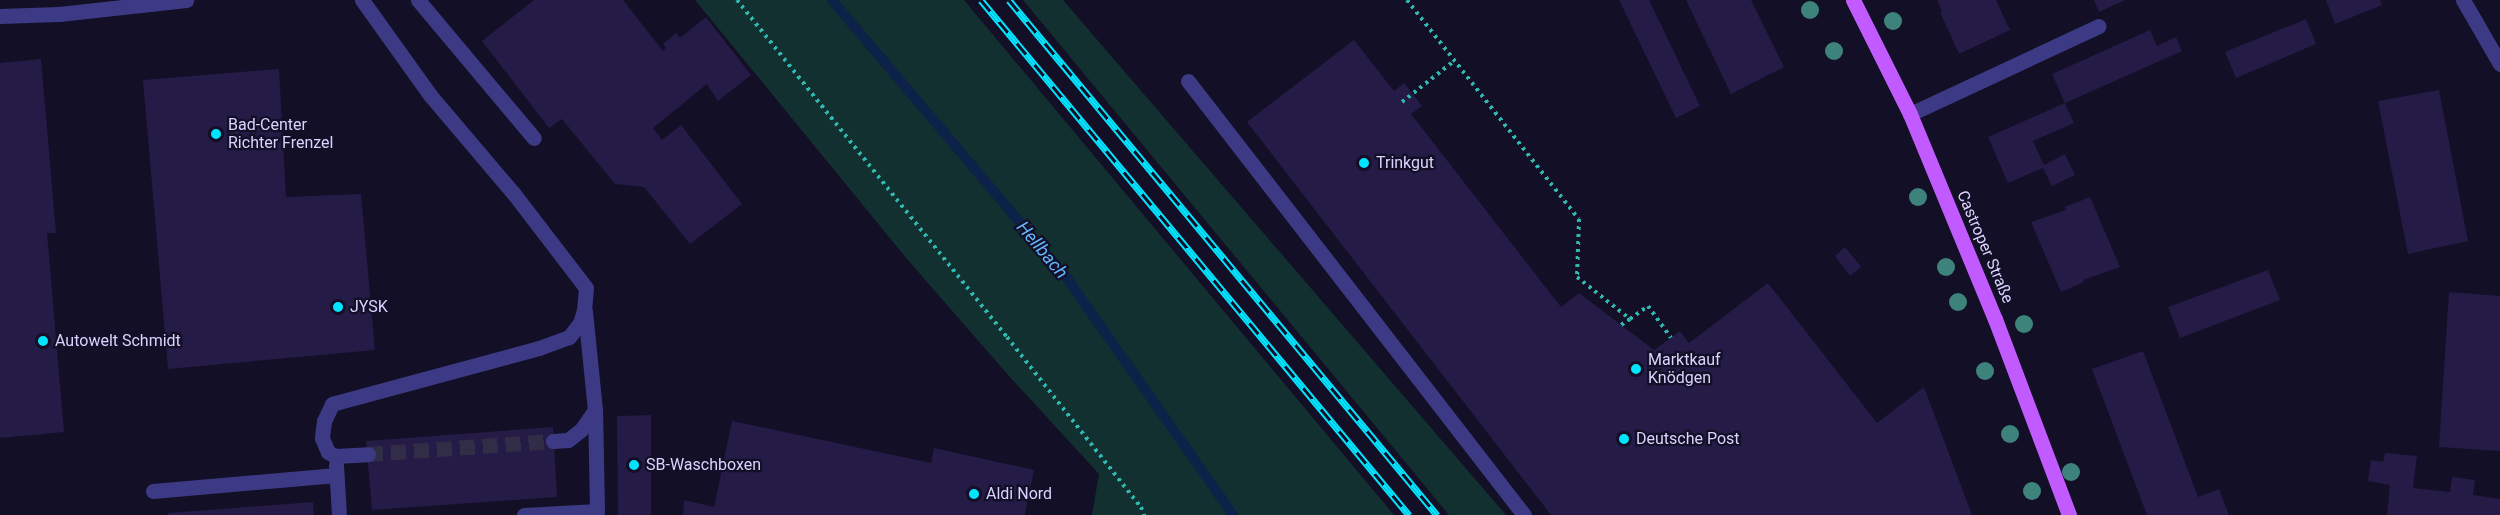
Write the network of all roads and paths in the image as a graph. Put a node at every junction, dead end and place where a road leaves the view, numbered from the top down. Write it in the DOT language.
graph roads {
  1 [pos="186,0"];
  2 [pos="362,0"];
  3 [pos="418,0"];
  4 [pos="736,0"];
  5 [pos="1407,0"];
  6 [pos="1853,0"];
  7 [pos="2463,0"];
  8 [pos="0,16"];
  9 [pos="2099,26"];
  10 [pos="1454,61"];
  11 [pos="2500,64"];
  12 [pos="1188,81"];
  13 [pos="1402,102"];
  14 [pos="1910,114"];
  15 [pos="534,138"];
  16 [pos="584,310"];
  17 [pos="1630,319"];
  18 [pos="1621,326"];
  19 [pos="1671,338"];
  20 [pos="595,410"];
  21 [pos="553,441"];
  22 [pos="368,454"];
  23 [pos="335,456"];
  24 [pos="336,475"];
  25 [pos="153,491"];
  26 [pos="339,515"];
  27 [pos="524,515"];
  28 [pos="1144,515"];
  29 [pos="1524,515"];
  30 [pos="2069,515"];
  1 -- 8 [label="street"];
  2 -- 16 [label="street"];
  3 -- 15 [label="street"];
  4 -- 28 [label="path"];
  5 -- 10 [label="path"];
  6 -- 14 [label="main road, Castroper Straße"];
  7 -- 11 [label="street"];
  9 -- 14 [label="street"];
  10 -- 13 [label="path"];
  10 -- 17 [label="path"];
  12 -- 29 [label="street"];
  14 -- 30 [label="main road, Castroper Straße"];
  16 -- 20 [label="street"];
  16 -- 23 [label="street"];
  17 -- 18 [label="path"];
  17 -- 19 [label="path"];
  20 -- 21 [label="street"];
  20 -- 27 [label="street"];
  22 -- 23 [label="street"];
  23 -- 24 [label="street"];
  24 -- 25 [label="street"];
  24 -- 26 [label="street"];
}
